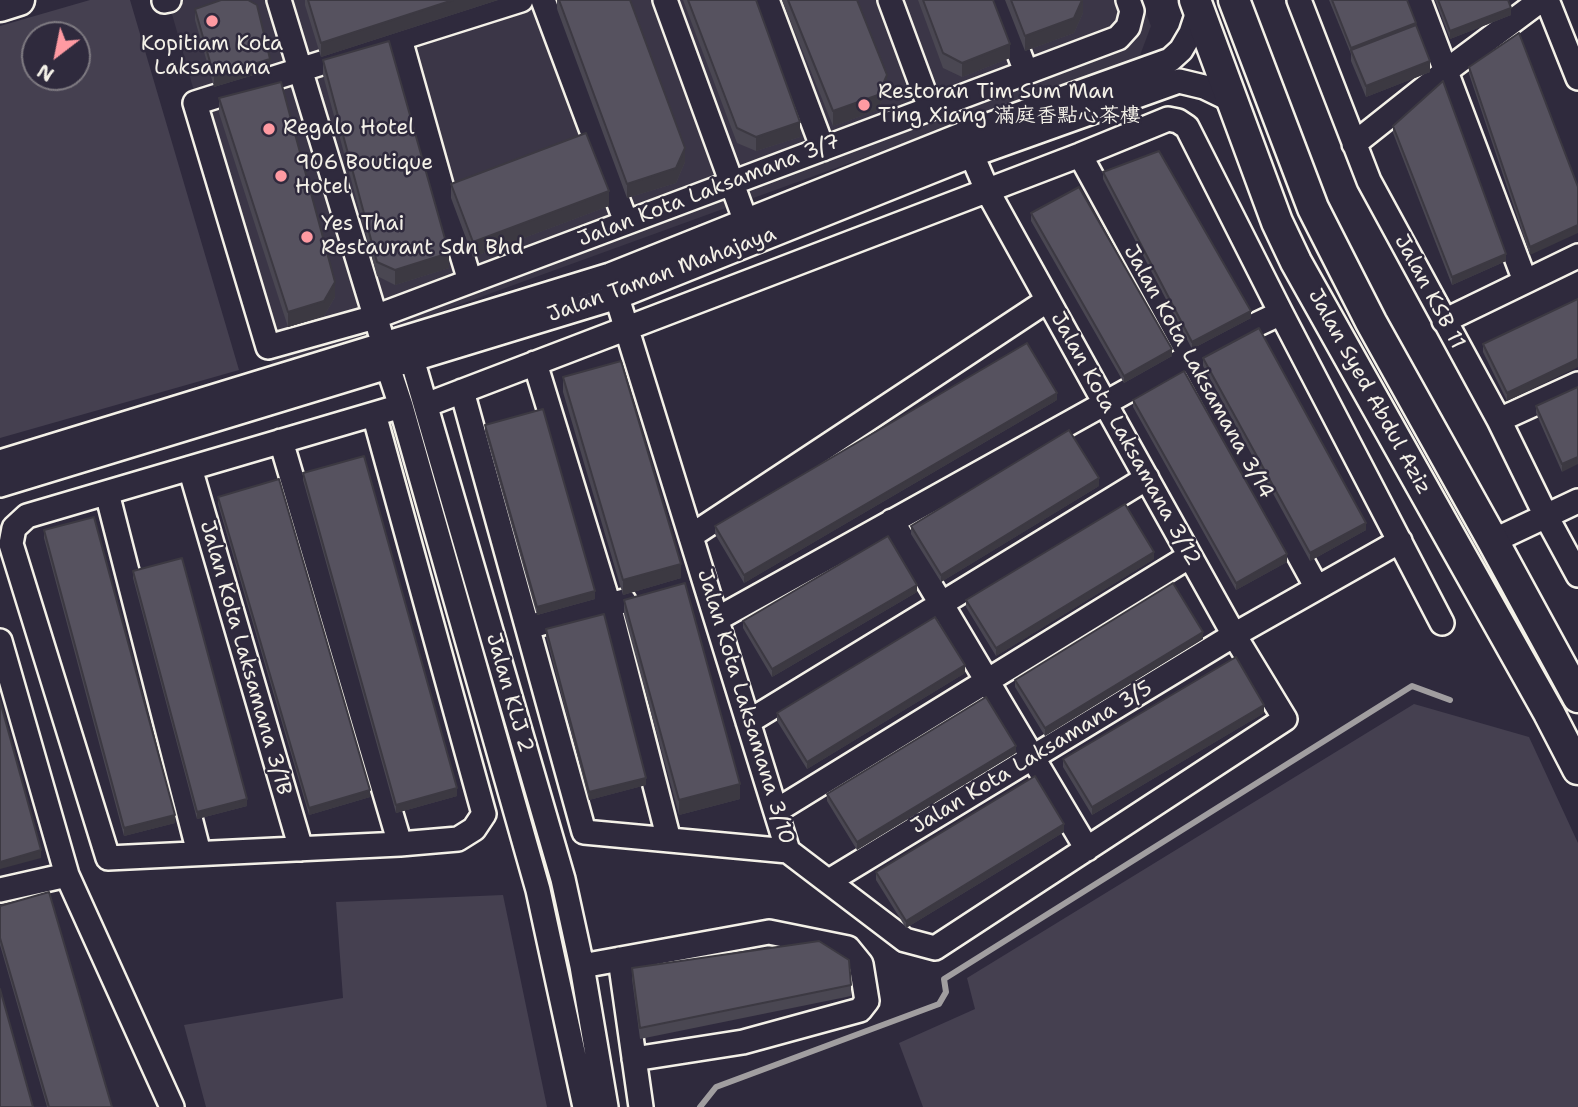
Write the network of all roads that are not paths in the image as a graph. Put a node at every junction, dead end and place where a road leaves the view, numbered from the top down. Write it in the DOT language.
graph roads {
  1 [pos="19,0"];
  2 [pos="279,0"];
  3 [pos="522,0"];
  4 [pos="542,0"];
  5 [pos="665,0"];
  6 [pos="767,0"];
  7 [pos="890,0"];
  8 [pos="999,0"];
  9 [pos="1234,0"];
  10 [pos="1299,0"];
  11 [pos="1419,0"];
  12 [pos="1550,3"];
  13 [pos="1197,4"];
  14 [pos="1130,5"];
  15 [pos="0,6"];
  16 [pos="400,39"];
  17 [pos="300,71"];
  18 [pos="1446,71"];
  19 [pos="1026,72"];
  20 [pos="1578,78"];
  21 [pos="1233,101"];
  22 [pos="930,108"];
  23 [pos="594,138"];
  24 [pos="1354,144"];
  25 [pos="569,147"];
  26 [pos="823,149"];
  27 [pos="972,155"];
  28 [pos="1080,155"];
  29 [pos="468,183"];
  30 [pos="731,183"];
  31 [pos="987,190"];
  32 [pos="443,192"];
  33 [pos="626,222"];
  34 [pos="749,232"];
  35 [pos="1578,256"];
  36 [pos="470,281"];
  37 [pos="1525,281"];
  38 [pos="614,286"];
  39 [pos="1048,300"];
  40 [pos="1281,313"];
  41 [pos="375,317"];
  42 [pos="1444,321"];
  43 [pos="627,328"];
  44 [pos="395,356"];
  45 [pos="1190,356"];
  46 [pos="535,363"];
  47 [pos="1578,384"];
  48 [pos="463,391"];
  49 [pos="1105,403"];
  50 [pos="425,405"];
  51 [pos="401,406"];
  52 [pos="374,414"];
  53 [pos="1499,420"];
  54 [pos="281,441"];
  55 [pos="0,462"];
  56 [pos="190,468"];
  57 [pos="1147,478"];
  58 [pos="0,485"];
  59 [pos="107,493"];
  60 [pos="1578,501"];
  61 [pos="1546,516"];
  62 [pos="892,521"];
  63 [pos="691,536"];
  64 [pos="1400,541"];
  65 [pos="1493,541"];
  66 [pos="1190,556"];
  67 [pos="1578,575"];
  68 [pos="705,579"];
  69 [pos="681,586"];
  70 [pos="1317,588"];
  71 [pos="645,596"];
  72 [pos="941,604"];
  73 [pos="609,605"];
  74 [pos="717,619"];
  75 [pos="1442,623"];
  76 [pos="528,627"];
  77 [pos="1234,635"];
  78 [pos="0,641"];
  79 [pos="987,681"];
  80 [pos="1571,685"];
  81 [pos="1286,719"];
  82 [pos="748,722"];
  83 [pos="1032,758"];
  84 [pos="1578,769"];
  85 [pos="776,811"];
  86 [pos="669,840"];
  87 [pos="400,844"];
  88 [pos="301,849"];
  89 [pos="1087,849"];
  90 [pos="788,851"];
  91 [pos="199,853"];
  92 [pos="67,875"];
  93 [pos="829,881"];
  94 [pos="0,890"];
  95 [pos="620,959"];
  96 [pos="582,966"];
  97 [pos="634,1059"];
  98 [pos="173,1107"];
  99 [pos="585,1107"];
  100 [pos="606,1107"];
  101 [pos="641,1107"];
  1 -- 15 [label="main road"];
  2 -- 17 [label="street"];
  3 -- 16 [label="street"];
  4 -- 23 [label="street"];
  5 -- 30 [label="street"];
  6 -- 26 [label="street"];
  7 -- 22 [label="street"];
  8 -- 19 [label="street"];
  9 -- 65 [label="main road, Jalan Syed Abdul Aziz"];
  10 -- 24 [label="street, Jalan KSB 11"];
  11 -- 18 [label="street"];
  12 -- 18 [label="street"];
  12 -- 20 [label="street"];
  13 -- 21 [label="main road, Jalan Syed Abdul Aziz"];
  13 -- 34 [label="street, Jalan Taman Mahajaya"];
  14 -- 19 [label="street, Jalan Kota Laksamana 3/7"];
  16 -- 17 [label="street"];
  16 -- 32 [label="street"];
  17 -- 41 [label="street"];
  17 -- 41 [label="street, Jalan Kota Laksamana 3/7"];
  18 -- 24 [label="street"];
  18 -- 37 [label="street"];
  19 -- 22 [label="street, Jalan Kota Laksamana 3/7"];
  21 -- 27 [label="street, Jalan Taman Mahajaya"];
  21 -- 84 [label="main road, Jalan Syed Abdul Aziz"];
  22 -- 26 [label="street, Jalan Kota Laksamana 3/7"];
  23 -- 25 [label="street"];
  23 -- 33 [label="street"];
  24 -- 42 [label="street, Jalan KSB 11"];
  26 -- 30 [label="street, Jalan Kota Laksamana 3/7"];
  27 -- 31 [label="street, Jalan Kota Laksamana 3/12"];
  27 -- 34 [label="street, Jalan Taman Mahajaya"];
  28 -- 31 [label="street"];
  28 -- 40 [label="street"];
  28 -- 45 [label="street, Jalan Kota Laksamana 3/14"];
  29 -- 32 [label="street"];
  30 -- 33 [label="street, Jalan Kota Laksamana 3/7"];
  30 -- 34 [label="street"];
  31 -- 39 [label="street, Jalan Kota Laksamana 3/12"];
  31 -- 43 [label="street"];
  32 -- 36 [label="street"];
  33 -- 36 [label="street, Jalan Kota Laksamana 3/7"];
  34 -- 38 [label="street, Jalan Taman Mahajaya"];
  35 -- 37 [label="street"];
  36 -- 41 [label="street, Jalan Kota Laksamana 3/7"];
  37 -- 42 [label="street"];
  38 -- 43 [label="street, Jalan Kota Laksamana 3/10"];
  38 -- 44 [label="street, Jalan Taman Mahajaya"];
  38 -- 44 [label="street, Jalan Taman Mahajaya"];
  39 -- 49 [label="street, Jalan Kota Laksamana 3/12"];
  39 -- 63 [label="street"];
  40 -- 45 [label="street"];
  40 -- 64 [label="street"];
  41 -- 44 [label="street"];
  42 -- 53 [label="street, Jalan KSB 11"];
  43 -- 46 [label="street"];
  43 -- 63 [label="street, Jalan Kota Laksamana 3/10"];
  44 -- 50 [label="street, Jalan KLJ 2"];
  44 -- 51 [label="street, Jalan KLJ 2"];
  44 -- 55 [label="street"];
  44 -- 58 [label="street, Jalan Taman Mahajaya"];
  45 -- 49 [label="street"];
  45 -- 70 [label="street, Jalan Kota Laksamana 3/14"];
  46 -- 48 [label="street"];
  46 -- 73 [label="street"];
  47 -- 53 [label="street"];
  48 -- 50 [label="street"];
  48 -- 76 [label="street"];
  49 -- 57 [label="street, Jalan Kota Laksamana 3/12"];
  49 -- 62 [label="street"];
  50 -- 96 [label="street, Jalan KLJ 2"];
  51 -- 52 [label="street"];
  51 -- 99 [label="street, Jalan KLJ 2"];
  52 -- 54 [label="street"];
  52 -- 87 [label="street"];
  53 -- 61 [label="street, Jalan KSB 11"];
  54 -- 56 [label="street"];
  54 -- 87 [label="street"];
  56 -- 59 [label="street"];
  56 -- 88 [label="street, Jalan Kota Laksamana 3/1B"];
  57 -- 66 [label="street, Jalan Kota Laksamana 3/12"];
  57 -- 72 [label="street"];
  59 -- 91 [label="street"];
  59 -- 91 [label="street"];
  60 -- 61 [label="street"];
  61 -- 65 [label="street"];
  61 -- 67 [label="street, Jalan KSB 11"];
  62 -- 72 [label="street"];
  62 -- 74 [label="street"];
  63 -- 68 [label="street, Jalan Kota Laksamana 3/10"];
  64 -- 70 [label="street, Jalan Kota Laksamana 3/5"];
  64 -- 75 [label="street"];
  65 -- 80 [label="main road, Jalan Syed Abdul Aziz"];
  66 -- 77 [label="street, Jalan Kota Laksamana 3/12"];
  66 -- 79 [label="street"];
  68 -- 69 [label="street"];
  68 -- 74 [label="street, Jalan Kota Laksamana 3/10"];
  70 -- 77 [label="street, Jalan Kota Laksamana 3/5"];
  71 -- 73 [label="street"];
  72 -- 79 [label="street"];
  72 -- 82 [label="street"];
  73 -- 76 [label="street"];
  73 -- 86 [label="street"];
  74 -- 82 [label="street, Jalan Kota Laksamana 3/10"];
  76 -- 86 [label="street"];
  77 -- 81 [label="street, Jalan Kota Laksamana 3/12"];
  77 -- 83 [label="street, Jalan Kota Laksamana 3/5"];
  78 -- 92 [label="street"];
  79 -- 83 [label="street"];
  79 -- 85 [label="street"];
  81 -- 89 [label="street, Jalan Kota Laksamana 3/10"];
  82 -- 85 [label="street, Jalan Kota Laksamana 3/10"];
  83 -- 89 [label="street"];
  83 -- 93 [label="street, Jalan Kota Laksamana 3/5"];
  85 -- 90 [label="street, Jalan Kota Laksamana 3/10"];
  86 -- 90 [label="street"];
  87 -- 88 [label="street"];
  88 -- 91 [label="street"];
  89 -- 93 [label="street, Jalan Kota Laksamana 3/10"];
  90 -- 93 [label="street, Jalan Kota Laksamana 3/10"];
  92 -- 94 [label="street"];
  92 -- 98 [label="street"];
  95 -- 96 [label="street"];
  95 -- 97 [label="street"];
  95 -- 97 [label="street"];
  96 -- 100 [label="street, Jalan KLJ 2"];
  97 -- 101 [label="street"];
}
